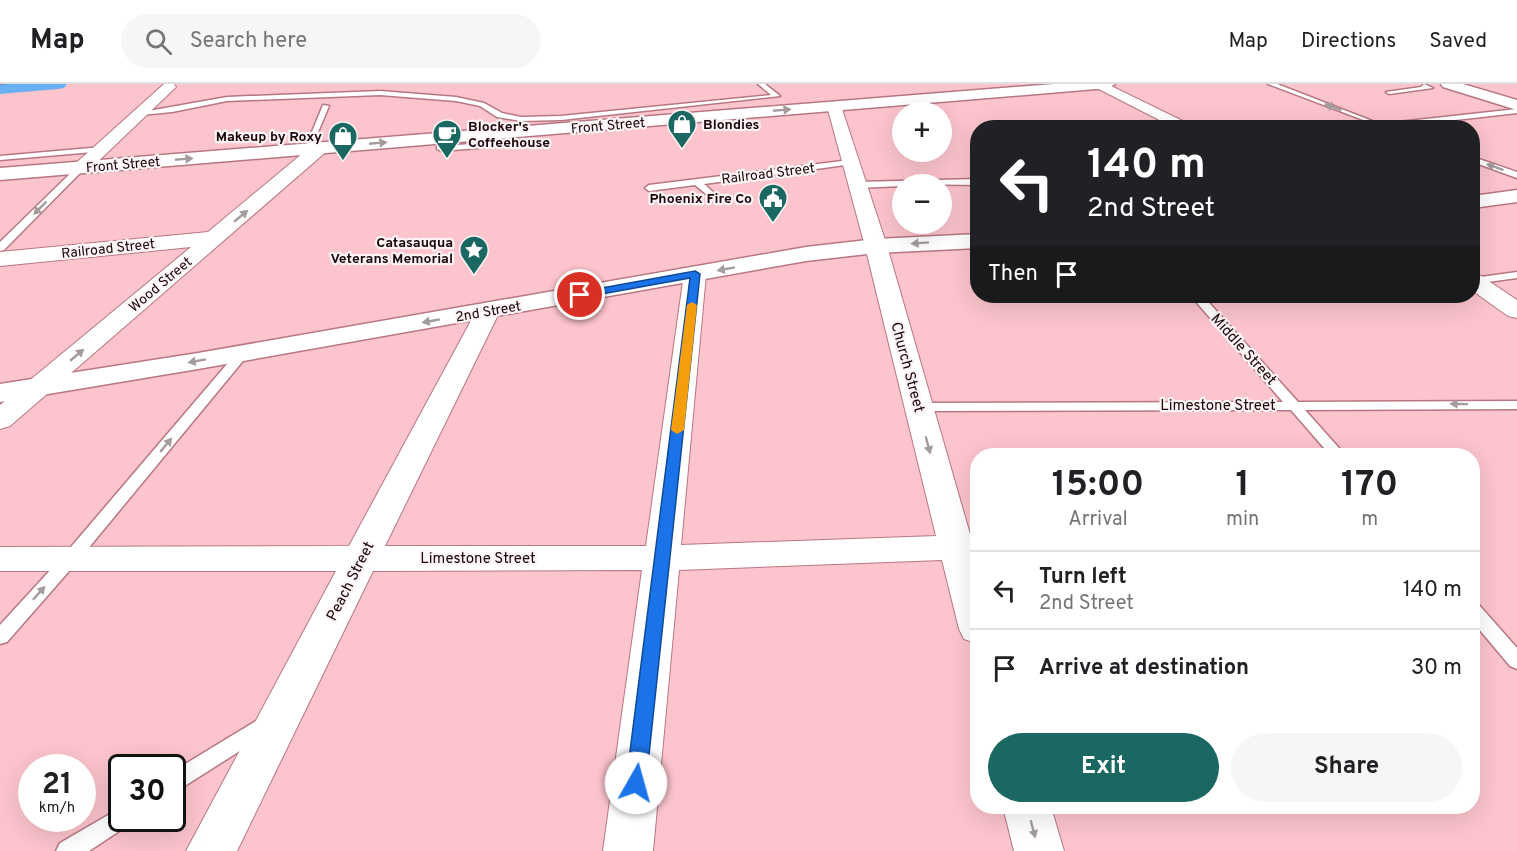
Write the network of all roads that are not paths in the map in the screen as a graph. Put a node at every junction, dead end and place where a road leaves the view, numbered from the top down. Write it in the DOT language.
graph roads {
  1 [pos="761,84"];
  2 [pos="1097,84"];
  3 [pos="1108,84"];
  4 [pos="1271,84"];
  5 [pos="1447,84"];
  6 [pos="1420,85"];
  7 [pos="169,87"];
  8 [pos="1389,92"];
  9 [pos="1517,105"];
  10 [pos="325,106"];
  11 [pos="834,106"];
  12 [pos="1517,111"];
  13 [pos="141,113"];
  14 [pos="1172,120"];
  15 [pos="1369,120"];
  16 [pos="1438,120"];
  17 [pos="314,148"];
  18 [pos="102,149"];
  19 [pos="0,158"];
  20 [pos="850,162"];
  21 [pos="1480,162"];
  22 [pos="81,168"];
  23 [pos="0,174"];
  24 [pos="1517,175"];
  25 [pos="697,182"];
  26 [pos="970,182"];
  27 [pos="857,184"];
  28 [pos="650,188"];
  29 [pos="1514,198"];
  30 [pos="717,200"];
  31 [pos="1480,201"];
  32 [pos="215,237"];
  33 [pos="970,241"];
  34 [pos="876,246"];
  35 [pos="0,248"];
  36 [pos="0,259"];
  37 [pos="695,274"];
  38 [pos="1517,275"];
  39 [pos="1480,280"];
  40 [pos="1480,286"];
  41 [pos="1203,303"];
  42 [pos="488,311"];
  43 [pos="1517,311"];
  44 [pos="243,353"];
  45 [pos="39,388"];
  46 [pos="0,393"];
  47 [pos="1294,404"];
  48 [pos="1517,405"];
  49 [pos="918,407"];
  50 [pos="0,420"];
  51 [pos="1332,448"];
  52 [pos="967,548"];
  53 [pos="71,558"];
  54 [pos="662,558"];
  55 [pos="0,559"];
  56 [pos="361,559"];
  57 [pos="970,570"];
  58 [pos="1480,618"];
  59 [pos="0,637"];
  60 [pos="1517,661"];
  61 [pos="282,713"];
  62 [pos="186,775"];
  63 [pos="1028,814"];
  64 [pos="108,826"];
  65 [pos="68,851"];
  66 [pos="211,851"];
  67 [pos="628,851"];
  68 [pos="1038,851"];
  1 -- 13 [label="lane"];
  2 -- 3 [label="main road, Front Street"];
  2 -- 11 [label="main road, Front Street"];
  2 -- 14 [label="street"];
  15 -- 4 [label="lane, one-way"];
  5 -- 6 [label="lane"];
  5 -- 9 [label="main road"];
  6 -- 8 [label="lane"];
  7 -- 13 [label="street"];
  10 -- 17 [label="lane"];
  17 -- 11 [label="main road, Front Street, one-way"];
  11 -- 20 [label="street, Church Street"];
  12 -- 16 [label="lane"];
  13 -- 18 [label="street"];
  22 -- 17 [label="main road, Front Street, one-way"];
  32 -- 17 [label="street, Wood Street, one-way"];
  18 -- 19 [label="lane"];
  18 -- 22 [label="street"];
  20 -- 25 [label="lane, Railroad Street"];
  20 -- 27 [label="street, Church Street"];
  24 -- 21 [label="lane, one-way"];
  22 -- 23 [label="main road, Front Street"];
  22 -- 35 [label="lane, one-way"];
  25 -- 28 [label="lane, Railroad Street"];
  25 -- 30 [label="lane"];
  26 -- 27 [label="lane"];
  27 -- 34 [label="street, Church Street"];
  29 -- 31 [label="main road"];
  32 -- 36 [label="street, Railroad Street"];
  45 -- 32 [label="street, Wood Street, one-way"];
  33 -- 34 [label="main road, 2nd Street, one-way"];
  34 -- 37 [label="main road, 2nd Street, one-way"];
  34 -- 49 [label="street, Church Street"];
  37 -- 42 [label="main road, 2nd Street"];
  37 -- 54 [label="street"];
  38 -- 39 [label="lane"];
  40 -- 43 [label="street"];
  41 -- 47 [label="lane, Middle Street"];
  42 -- 44 [label="main road, 2nd Street, one-way"];
  42 -- 56 [label="street, Peach Street"];
  44 -- 45 [label="main road, 2nd Street, one-way"];
  53 -- 44 [label="lane, one-way"];
  45 -- 46 [label="main road, 2nd Street"];
  45 -- 50 [label="street, Wood Street"];
  48 -- 47 [label="lane, Limestone Street, one-way"];
  47 -- 49 [label="lane, Limestone Street"];
  47 -- 51 [label="lane, Middle Street"];
  49 -- 52 [label="street, Church Street, one-way"];
  52 -- 54 [label="street, Limestone Street"];
  52 -- 57 [label="street, Church Street"];
  53 -- 55 [label="street, Limestone Street"];
  53 -- 56 [label="street, Limestone Street"];
  59 -- 53 [label="lane, one-way"];
  54 -- 56 [label="street, Limestone Street"];
  54 -- 67 [label="street"];
  56 -- 61 [label="street, Peach Street"];
  58 -- 60 [label="lane"];
  61 -- 62 [label="lane"];
  61 -- 66 [label="street, Peach Street"];
  63 -- 68 [label="street, one-way"];
  64 -- 65 [label="lane"];
}
